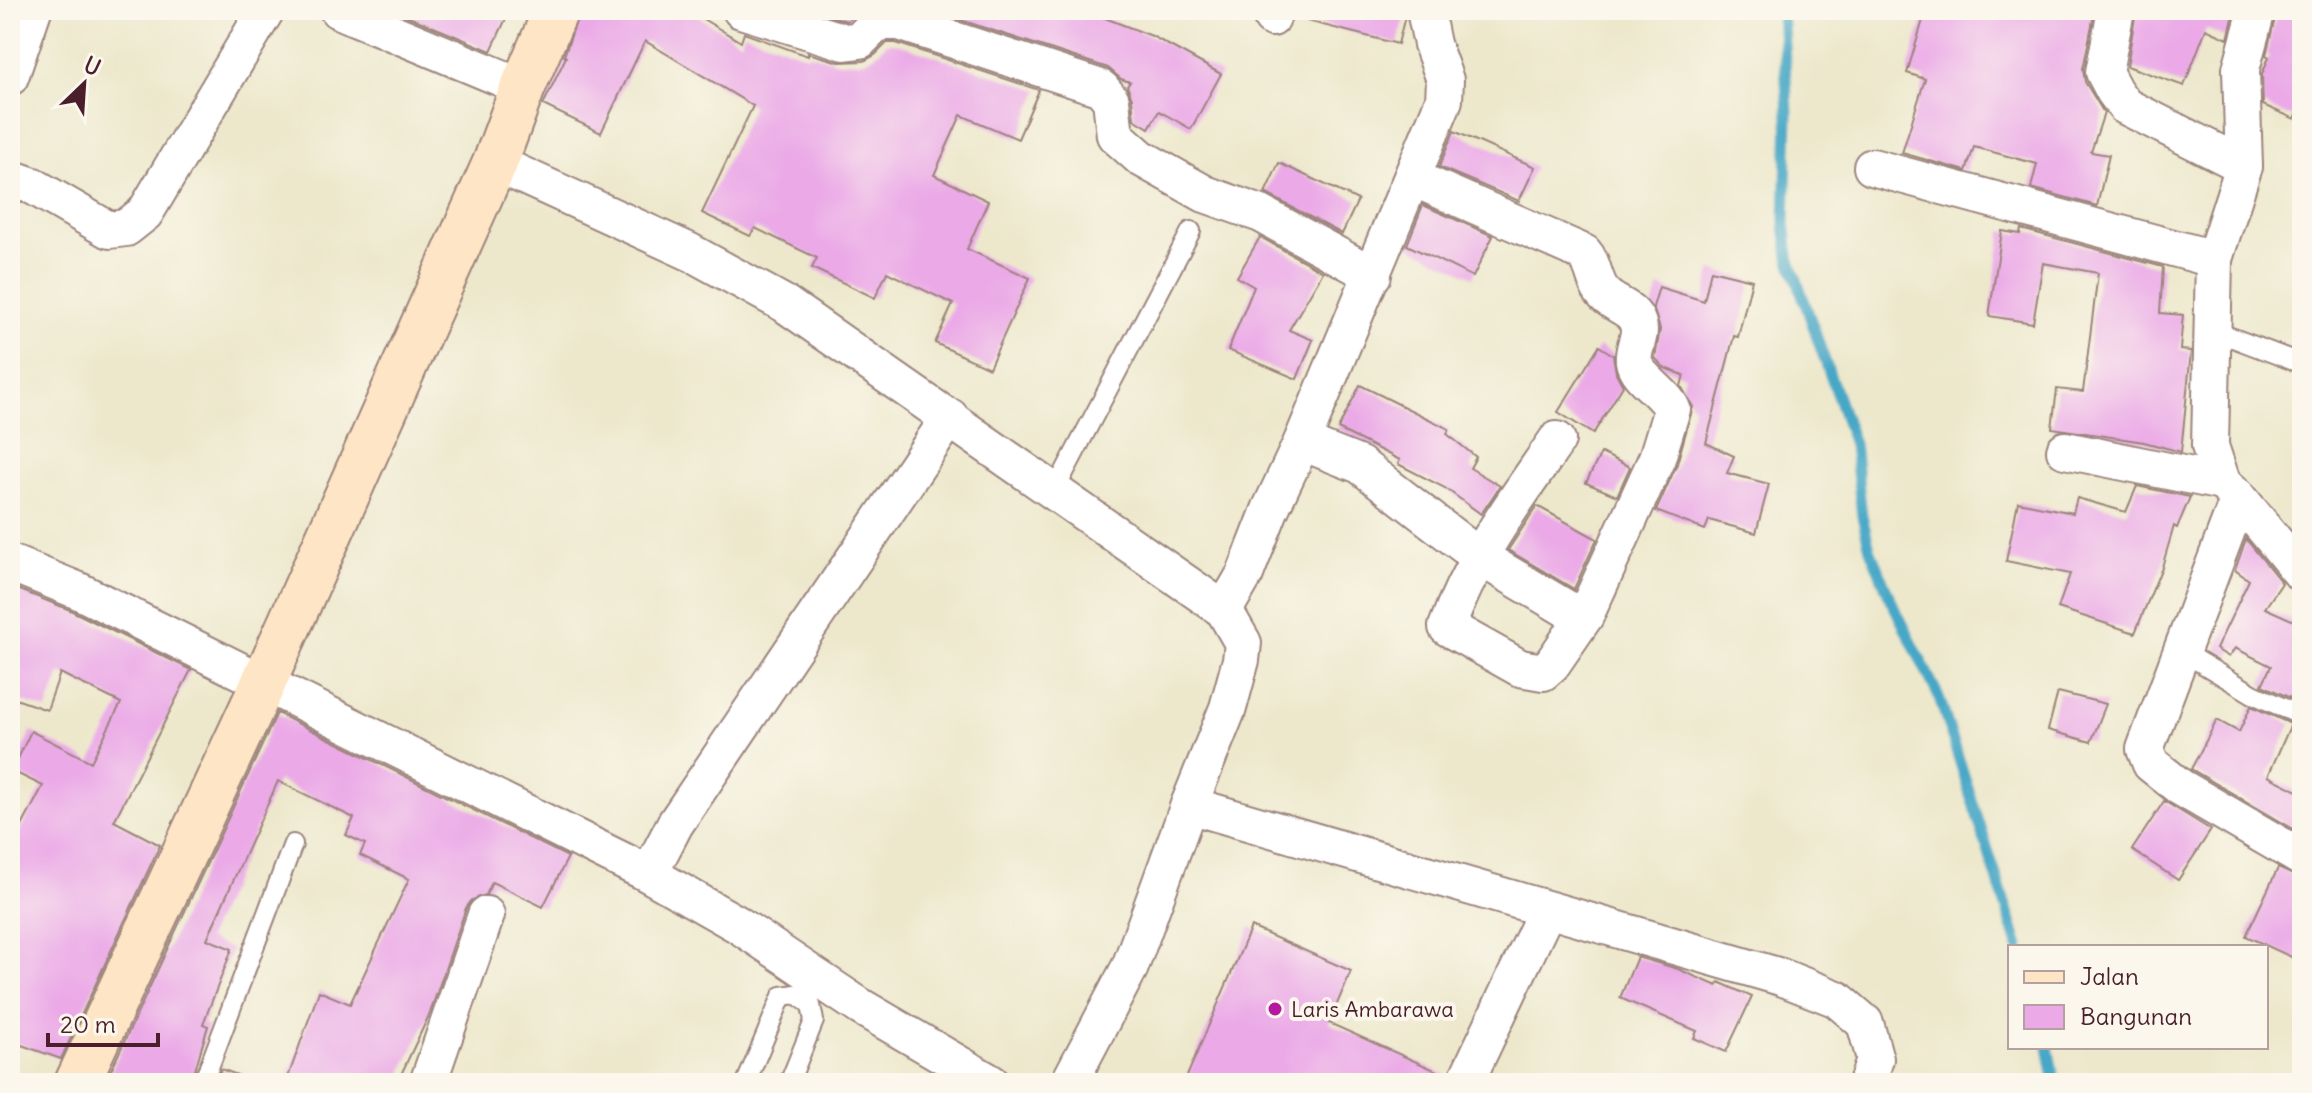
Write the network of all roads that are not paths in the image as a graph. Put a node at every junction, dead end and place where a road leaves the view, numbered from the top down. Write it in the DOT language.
graph roads {
  1 [pos="33,10"];
  2 [pos="266,10"];
  3 [pos="338,10"];
  4 [pos="556,10"];
  5 [pos="741,10"];
  6 [pos="1425,10"];
  7 [pos="2116,10"];
  8 [pos="2257,10"];
  9 [pos="10,77"];
  10 [pos="523,87"];
  11 [pos="495,163"];
  12 [pos="2244,166"];
  13 [pos="1872,167"];
  14 [pos="10,178"];
  15 [pos="1413,178"];
  16 [pos="1191,231"];
  17 [pos="2214,259"];
  18 [pos="1373,275"];
  19 [pos="2212,330"];
  20 [pos="2302,364"];
  21 [pos="950,417"];
  22 [pos="1557,440"];
  23 [pos="1302,442"];
  24 [pos="2065,450"];
  25 [pos="1055,490"];
  26 [pos="2231,490"];
  27 [pos="1478,556"];
  28 [pos="10,563"];
  29 [pos="2302,574"];
  30 [pos="1224,610"];
  31 [pos="1585,616"];
  32 [pos="2181,651"];
  33 [pos="263,684"];
  34 [pos="2302,716"];
  35 [pos="1189,805"];
  36 [pos="293,844"];
  37 [pos="2302,858"];
  38 [pos="649,874"];
  39 [pos="1547,910"];
  40 [pos="486,915"];
  41 [pos="77,1083"];
  42 [pos="203,1083"];
  43 [pos="428,1083"];
  44 [pos="746,1083"];
  45 [pos="789,1083"];
  46 [pos="991,1083"];
  47 [pos="1069,1083"];
  48 [pos="1465,1083"];
  49 [pos="1867,1083"];
  1 -- 9 [label="street"];
  2 -- 14 [label="street"];
  3 -- 10 [label="street"];
  4 -- 10 [label="street"];
  5 -- 18 [label="street"];
  6 -- 15 [label="street"];
  7 -- 12 [label="street"];
  8 -- 12 [label="street"];
  10 -- 11 [label="street"];
  11 -- 21 [label="street"];
  11 -- 33 [label="street"];
  12 -- 17 [label="street"];
  13 -- 17 [label="street"];
  15 -- 18 [label="street"];
  15 -- 31 [label="street"];
  16 -- 25 [label="lane"];
  17 -- 19 [label="street"];
  18 -- 23 [label="street"];
  19 -- 20 [label="lane"];
  19 -- 26 [label="street"];
  21 -- 25 [label="street"];
  21 -- 38 [label="street"];
  22 -- 27 [label="street"];
  23 -- 27 [label="street"];
  23 -- 30 [label="street"];
  24 -- 26 [label="street"];
  25 -- 30 [label="street"];
  26 -- 29 [label="street"];
  26 -- 32 [label="street"];
  27 -- 31 [label="street"];
  27 -- 31 [label="street"];
  28 -- 33 [label="street"];
  30 -- 35 [label="street"];
  32 -- 34 [label="lane"];
  32 -- 37 [label="street"];
  33 -- 38 [label="street"];
  33 -- 41 [label="street"];
  35 -- 39 [label="street"];
  35 -- 47 [label="street"];
  36 -- 42 [label="lane"];
  38 -- 46 [label="street"];
  39 -- 48 [label="street"];
  39 -- 49 [label="street"];
  40 -- 43 [label="street"];
  44 -- 45 [label="lane"];
}
